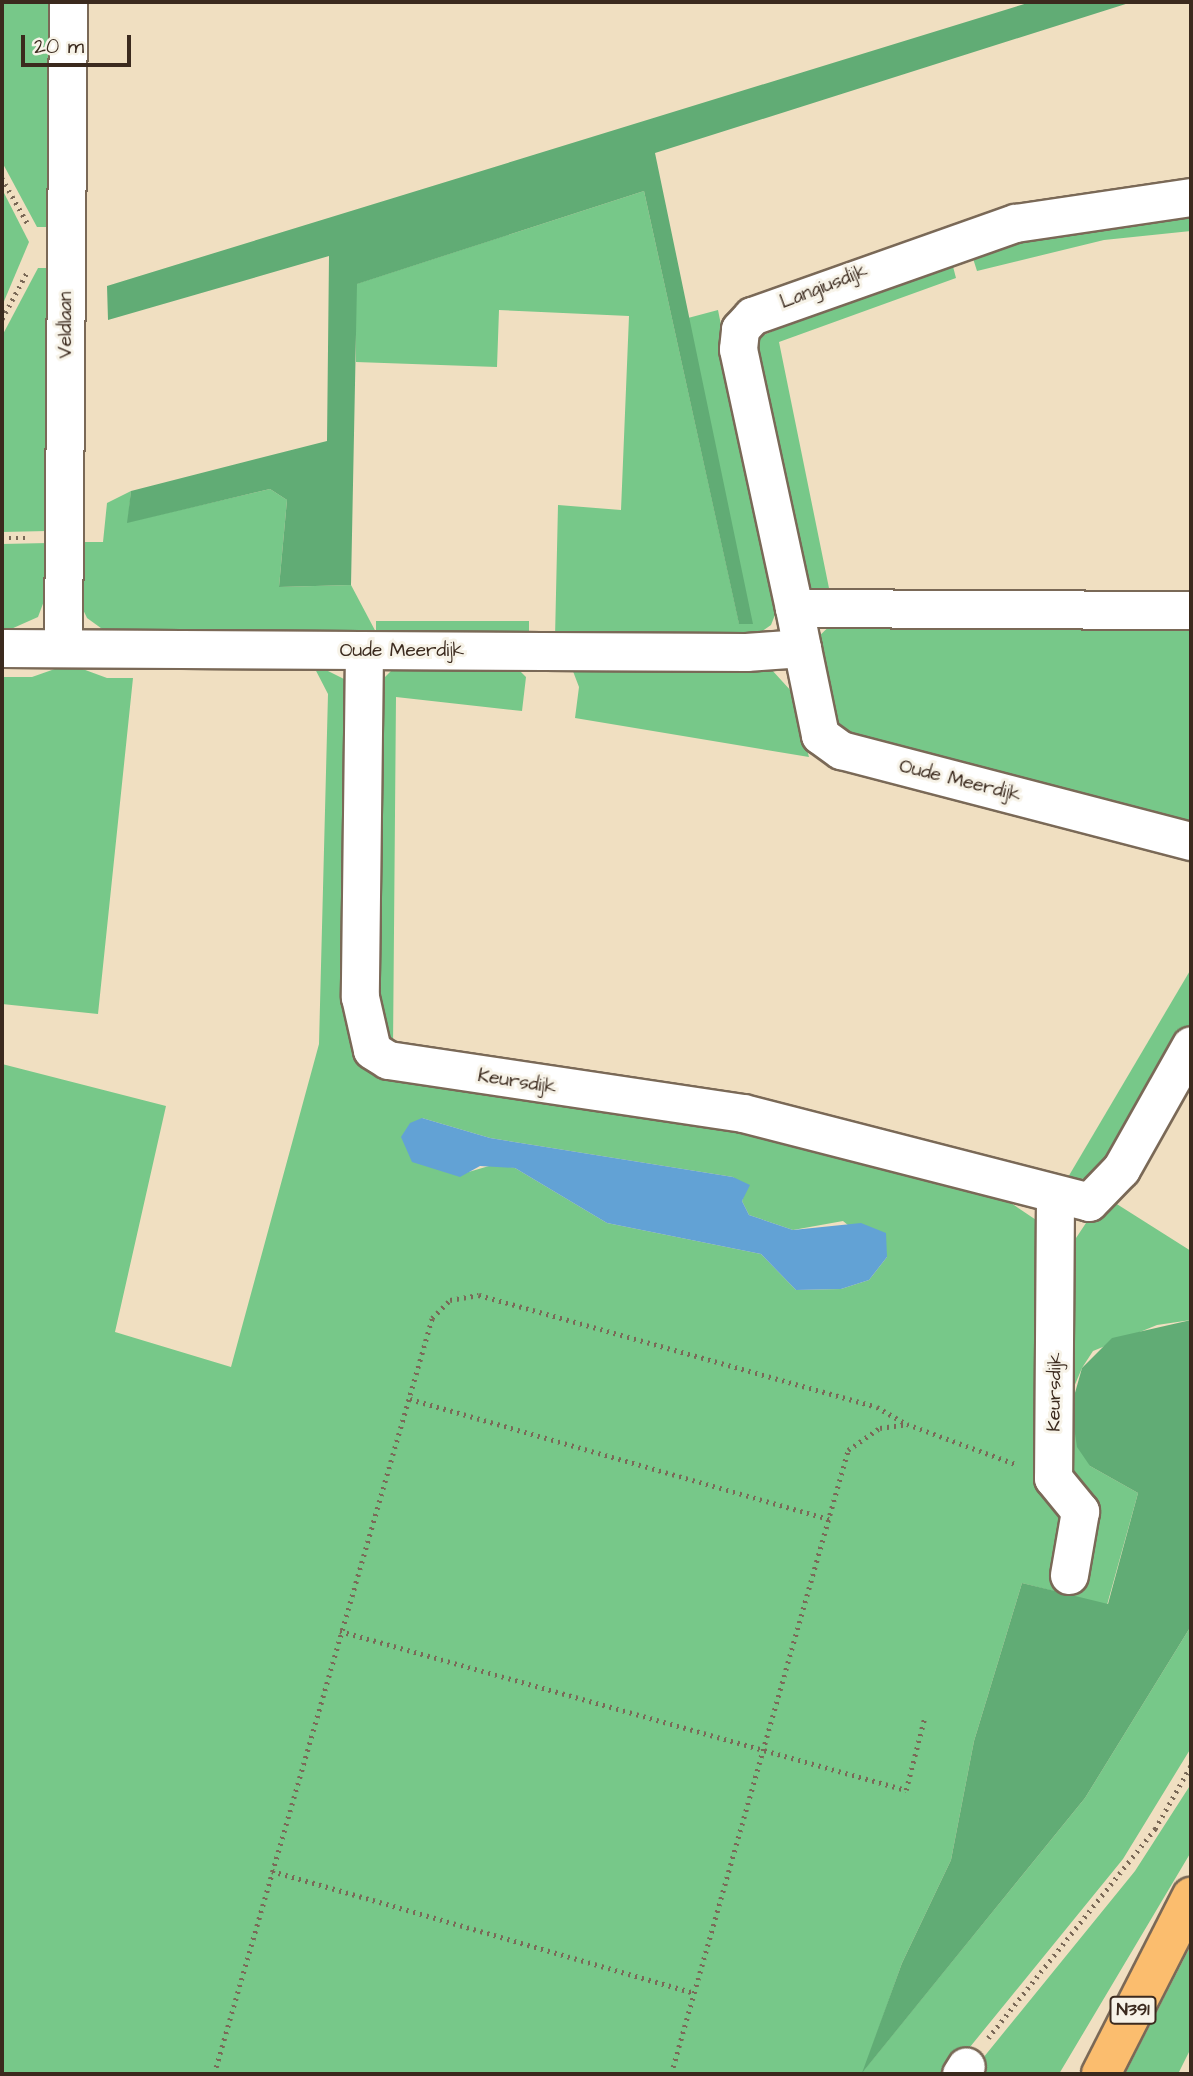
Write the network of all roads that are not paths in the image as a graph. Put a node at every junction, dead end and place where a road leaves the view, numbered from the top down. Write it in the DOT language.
graph roads {
  1 [pos="68,2"];
  2 [pos="1191,197"];
  3 [pos="794,608"];
  4 [pos="1191,610"];
  5 [pos="63,647"];
  6 [pos="2,648"];
  7 [pos="802,648"];
  8 [pos="364,651"];
  9 [pos="1191,841"];
  10 [pos="1191,1045"];
  11 [pos="1055,1198"];
  12 [pos="1069,1575"];
  13 [pos="1191,1897"];
  14 [pos="1101,2074"];
  1 -- 5 [label="street, Veldlaan"];
  2 -- 3 [label="street, Langiusdijk"];
  3 -- 4 [label="street"];
  3 -- 7 [label="street, Oude Meerdijk"];
  5 -- 6 [label="street, Oude Meerdijk"];
  5 -- 8 [label="street, Oude Meerdijk"];
  7 -- 8 [label="street, Oude Meerdijk"];
  7 -- 9 [label="street, Oude Meerdijk"];
  8 -- 11 [label="street, Keursdijk"];
  10 -- 11 [label="street, Keursdijk"];
  11 -- 12 [label="street, Keursdijk"];
  13 -- 14 [label="main road, N391"];
}
